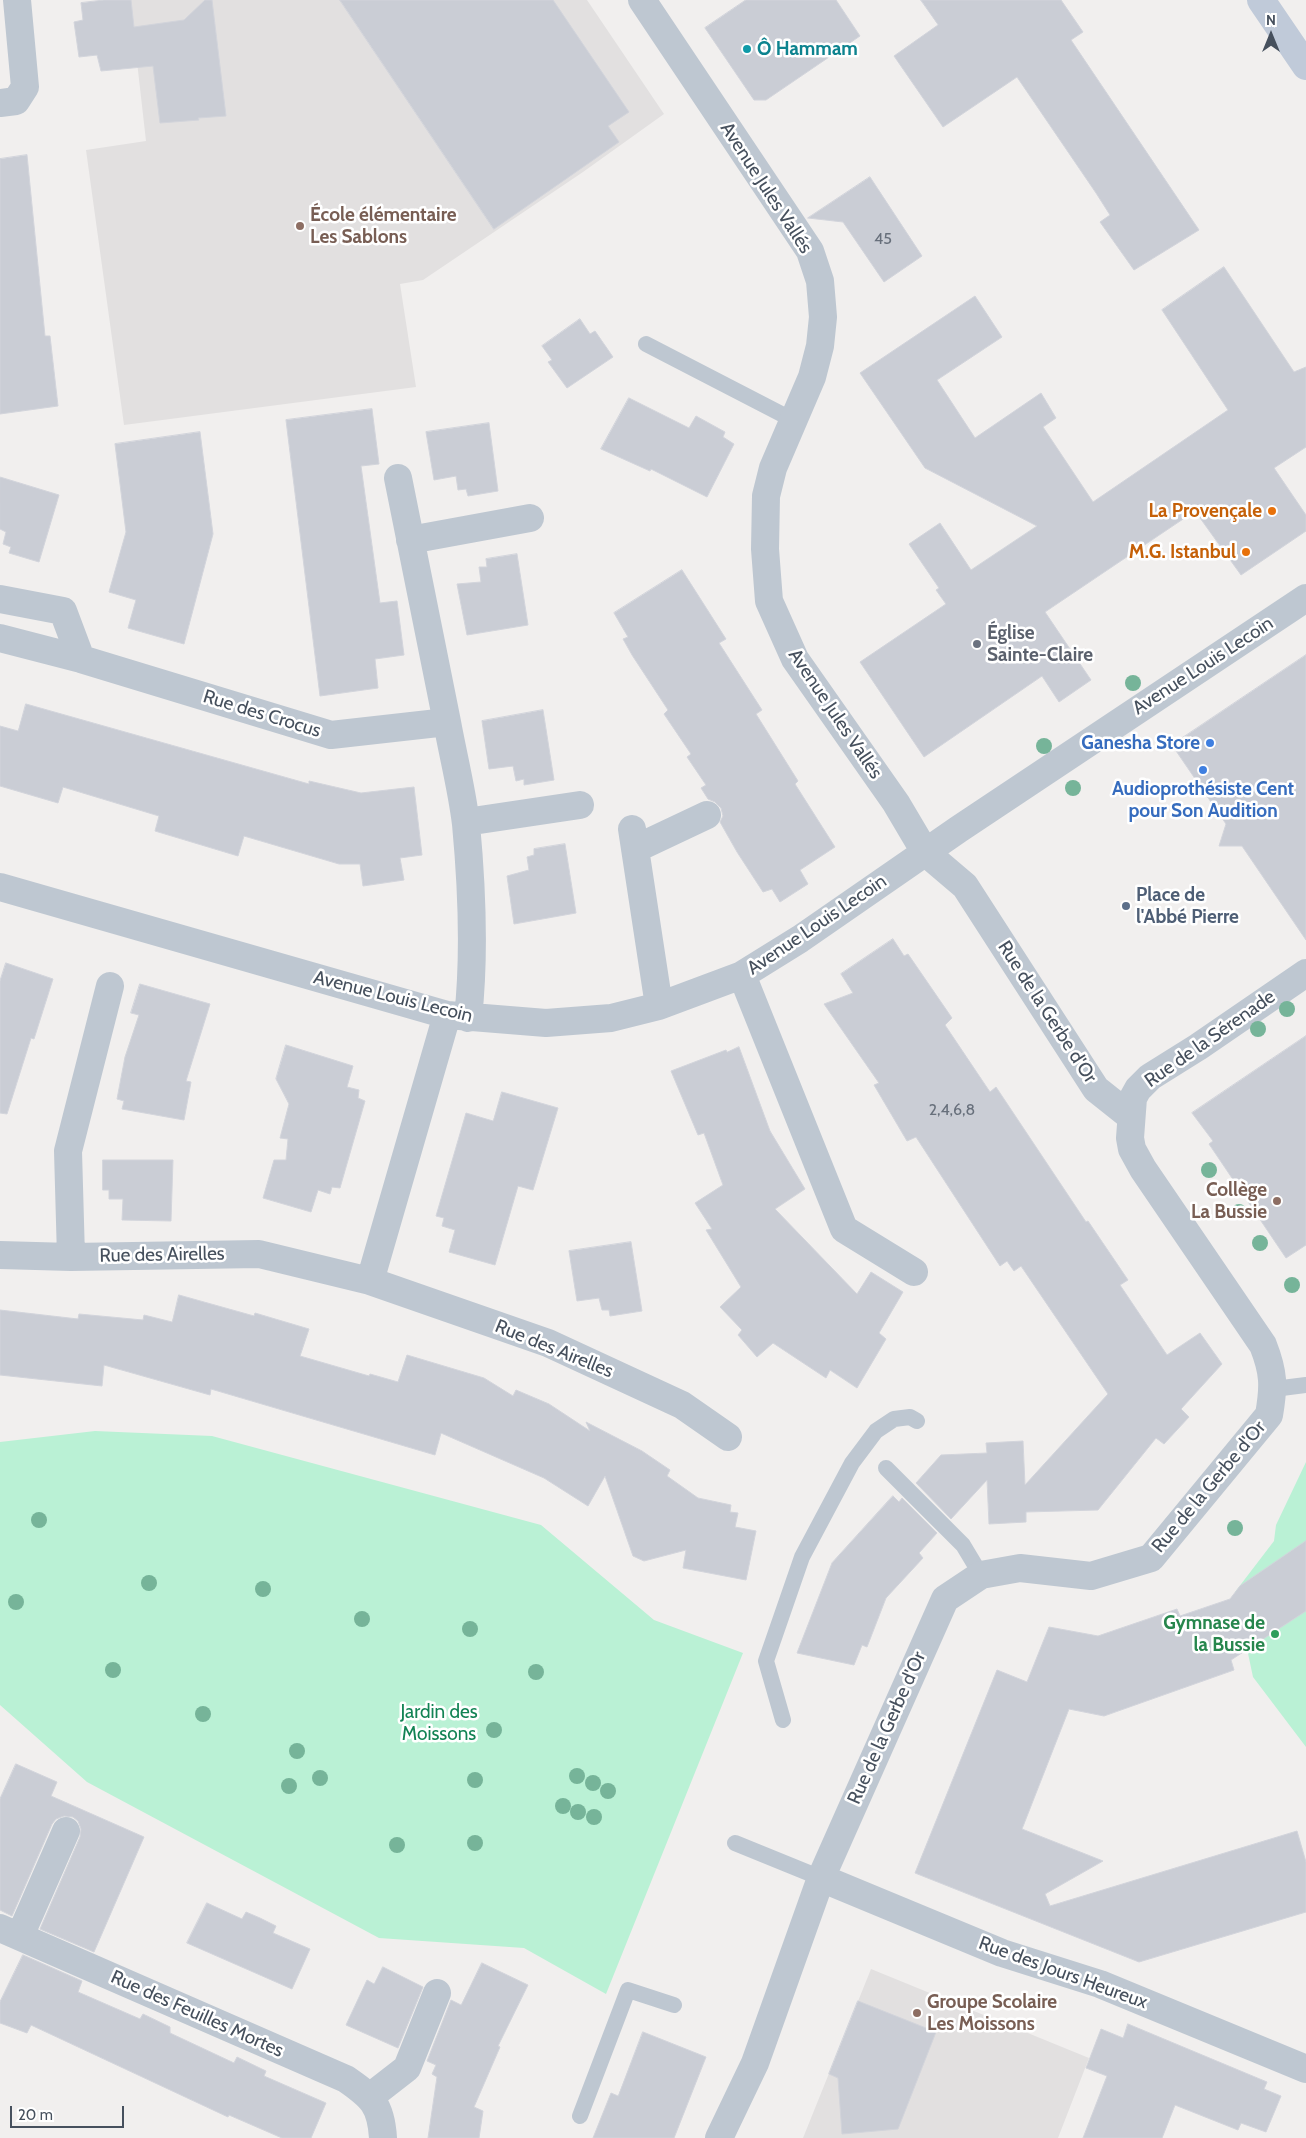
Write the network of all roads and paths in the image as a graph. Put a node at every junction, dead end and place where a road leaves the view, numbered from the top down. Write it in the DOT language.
graph roads {
  1 [pos="17,0"];
  2 [pos="642,0"];
  3 [pos="1261,0"];
  4 [pos="1306,66"];
  5 [pos="0,103"];
  6 [pos="646,344"];
  7 [pos="793,420"];
  8 [pos="398,478"];
  9 [pos="530,518"];
  10 [pos="410,540"];
  11 [pos="0,598"];
  12 [pos="1306,598"];
  13 [pos="0,638"];
  14 [pos="81,659"];
  15 [pos="447,722"];
  16 [pos="580,805"];
  17 [pos="707,816"];
  18 [pos="466,822"];
  19 [pos="925,852"];
  20 [pos="0,886"];
  21 [pos="1306,973"];
  22 [pos="742,975"];
  23 [pos="110,986"];
  24 [pos="659,1006"];
  25 [pos="458,1017"];
  26 [pos="1130,1116"];
  27 [pos="0,1256"];
  28 [pos="71,1257"];
  29 [pos="914,1272"];
  30 [pos="370,1281"];
  31 [pos="1306,1385"];
  32 [pos="1274,1389"];
  33 [pos="917,1421"];
  34 [pos="728,1437"];
  35 [pos="886,1468"];
  36 [pos="981,1575"];
  37 [pos="783,1720"];
  38 [pos="66,1832"];
  39 [pos="735,1844"];
  40 [pos="821,1878"];
  41 [pos="10,1932"];
  42 [pos="437,1993"];
  43 [pos="674,2005"];
  44 [pos="1306,2069"];
  45 [pos="370,2096"];
  46 [pos="580,2116"];
  47 [pos="383,2138"];
  48 [pos="719,2138"];
  1 -- 5 [label="street"];
  2 -- 7 [label="street, Avenue Jules Vallés"];
  3 -- 4 [label="main road"];
  6 -- 7 [label="lane"];
  7 -- 19 [label="street, Avenue Jules Vallés"];
  8 -- 10 [label="street"];
  9 -- 10 [label="street"];
  10 -- 15 [label="street"];
  11 -- 14 [label="street"];
  12 -- 19 [label="street, Avenue Louis Lecoin"];
  13 -- 14 [label="street, Rue des Crocus"];
  14 -- 15 [label="street, Rue des Crocus"];
  15 -- 18 [label="street"];
  16 -- 18 [label="street"];
  17 -- 24 [label="street"];
  18 -- 25 [label="street"];
  19 -- 22 [label="street, Avenue Louis Lecoin"];
  19 -- 26 [label="street, Rue de la Gerbe d'Or"];
  20 -- 25 [label="street, Avenue Louis Lecoin"];
  21 -- 26 [label="street, Rue de la Sérenade"];
  22 -- 24 [label="street, Avenue Louis Lecoin"];
  22 -- 29 [label="street"];
  23 -- 28 [label="street"];
  24 -- 25 [label="street, Avenue Louis Lecoin"];
  25 -- 30 [label="street"];
  26 -- 32 [label="street, Rue de la Gerbe d'Or"];
  27 -- 28 [label="street, Rue des Airelles"];
  28 -- 30 [label="street, Rue des Airelles"];
  30 -- 34 [label="street, Rue des Airelles"];
  31 -- 32 [label="lane"];
  32 -- 36 [label="street, Rue de la Gerbe d'Or"];
  33 -- 37 [label="lane"];
  35 -- 36 [label="lane"];
  36 -- 40 [label="street, Rue de la Gerbe d'Or"];
  38 -- 41 [label="street, Rue des Feuilles Mortes"];
  39 -- 40 [label="lane"];
  40 -- 44 [label="street, Rue des Jours Heureux"];
  40 -- 48 [label="street, Rue de la Gerbe d'Or"];
  41 -- 45 [label="street, Rue des Feuilles Mortes"];
  42 -- 45 [label="street"];
  43 -- 46 [label="lane"];
  45 -- 47 [label="street, Rue des Feuilles Mortes"];
}
